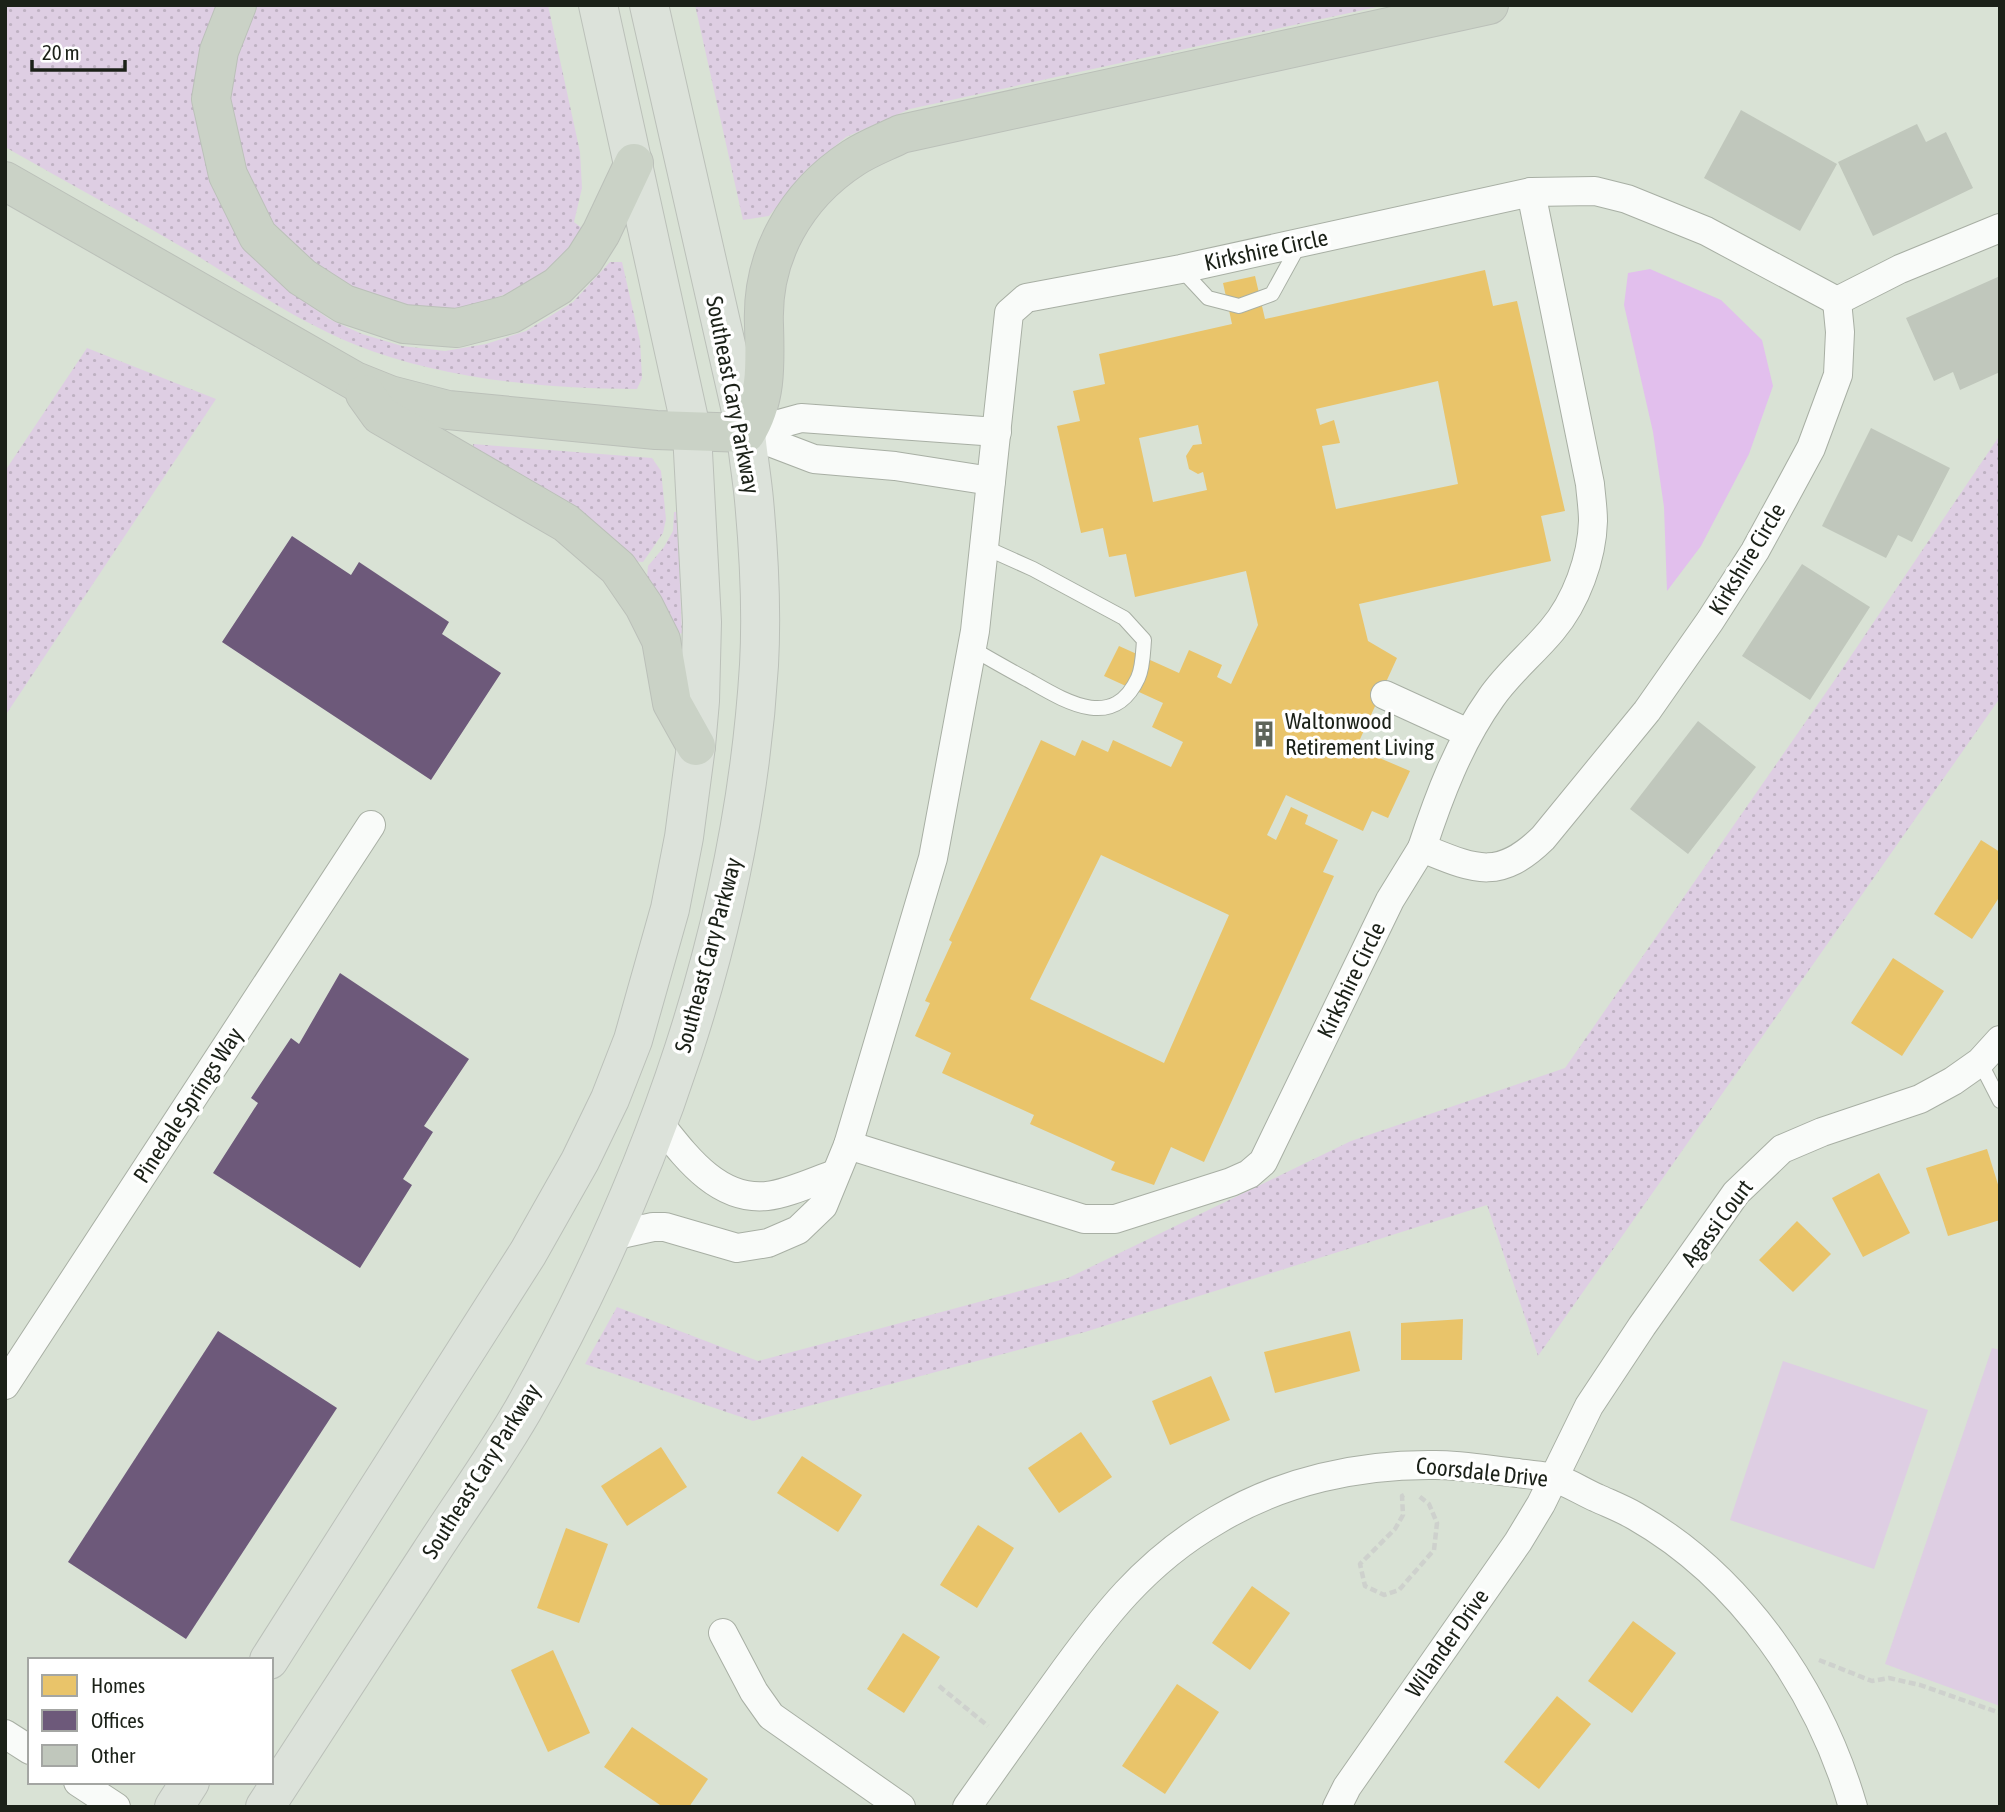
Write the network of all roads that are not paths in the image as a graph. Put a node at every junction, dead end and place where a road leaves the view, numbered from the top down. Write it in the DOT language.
graph roads {
  1 [pos="237,5"];
  2 [pos="598,5"];
  3 [pos="649,5"];
  4 [pos="1489,5"];
  5 [pos="634,163"];
  6 [pos="5,181"];
  7 [pos="1531,192"];
  8 [pos="2000,228"];
  9 [pos="1300,243"];
  10 [pos="1181,269"];
  11 [pos="1837,301"];
  12 [pos="355,381"];
  13 [pos="997,432"];
  14 [pos="692,433"];
  15 [pos="746,433"];
  16 [pos="991,481"];
  17 [pos="984,547"];
  18 [pos="971,648"];
  19 [pos="1385,695"];
  20 [pos="1468,733"];
  21 [pos="696,746"];
  22 [pos="371,825"];
  23 [pos="1422,848"];
  24 [pos="2000,1040"];
  25 [pos="1980,1062"];
  26 [pos="2000,1101"];
  27 [pos="659,1123"];
  28 [pos="848,1145"];
  29 [pos="835,1174"];
  30 [pos="612,1236"];
  31 [pos="5,1385"];
  32 [pos="1555,1478"];
  33 [pos="723,1633"];
  34 [pos="270,1658"];
  35 [pos="5,1734"];
  36 [pos="28,1749"];
  37 [pos="81,1784"];
  38 [pos="189,1784"];
  39 [pos="116,1807"];
  40 [pos="174,1807"];
  41 [pos="265,1807"];
  42 [pos="901,1807"];
  43 [pos="967,1807"];
  44 [pos="1337,1807"];
  45 [pos="1853,1807"];
  1 -- 5 [label="highway"];
  2 -- 5 [label="main road, Southeast Cary Parkway"];
  3 -- 15 [label="main road, Southeast Cary Parkway"];
  4 -- 15 [label="highway"];
  5 -- 14 [label="main road, Southeast Cary Parkway"];
  6 -- 12 [label="highway"];
  7 -- 9 [label="street, Kirkshire Circle"];
  7 -- 11 [label="street, Kirkshire Circle"];
  7 -- 20 [label="street"];
  8 -- 11 [label="street"];
  9 -- 10 [label="street, Kirkshire Circle"];
  9 -- 10 [label="lane"];
  10 -- 13 [label="street, Kirkshire Circle"];
  11 -- 23 [label="street, Kirkshire Circle"];
  12 -- 14 [label="highway"];
  12 -- 21 [label="highway"];
  13 -- 15 [label="street"];
  13 -- 16 [label="street, Kirkshire Circle"];
  14 -- 15 [label="highway"];
  14 -- 21 [label="main road, Southeast Cary Parkway"];
  15 -- 16 [label="street"];
  15 -- 27 [label="main road, Southeast Cary Parkway"];
  16 -- 17 [label="street, Kirkshire Circle"];
  17 -- 18 [label="street, Kirkshire Circle"];
  17 -- 18 [label="lane"];
  18 -- 28 [label="street, Kirkshire Circle"];
  19 -- 20 [label="street"];
  20 -- 23 [label="street"];
  21 -- 34 [label="main road, Southeast Cary Parkway"];
  22 -- 31 [label="street, Pinedale Springs Way"];
  23 -- 28 [label="street, Kirkshire Circle"];
  24 -- 25 [label="street, Agassi Court"];
  25 -- 26 [label="lane"];
  25 -- 32 [label="street, Agassi Court"];
  27 -- 29 [label="street"];
  27 -- 30 [label="main road, Southeast Cary Parkway"];
  28 -- 29 [label="street, Kirkshire Circle"];
  29 -- 30 [label="street, Kirkshire Circle"];
  30 -- 41 [label="main road, Southeast Cary Parkway"];
  32 -- 43 [label="street, Coorsdale Drive"];
  32 -- 44 [label="street, Wilander Drive"];
  32 -- 45 [label="street, Coorsdale Drive"];
  33 -- 42 [label="street"];
  35 -- 36 [label="street"];
  37 -- 39 [label="street"];
  38 -- 40 [label="main road"];
}
